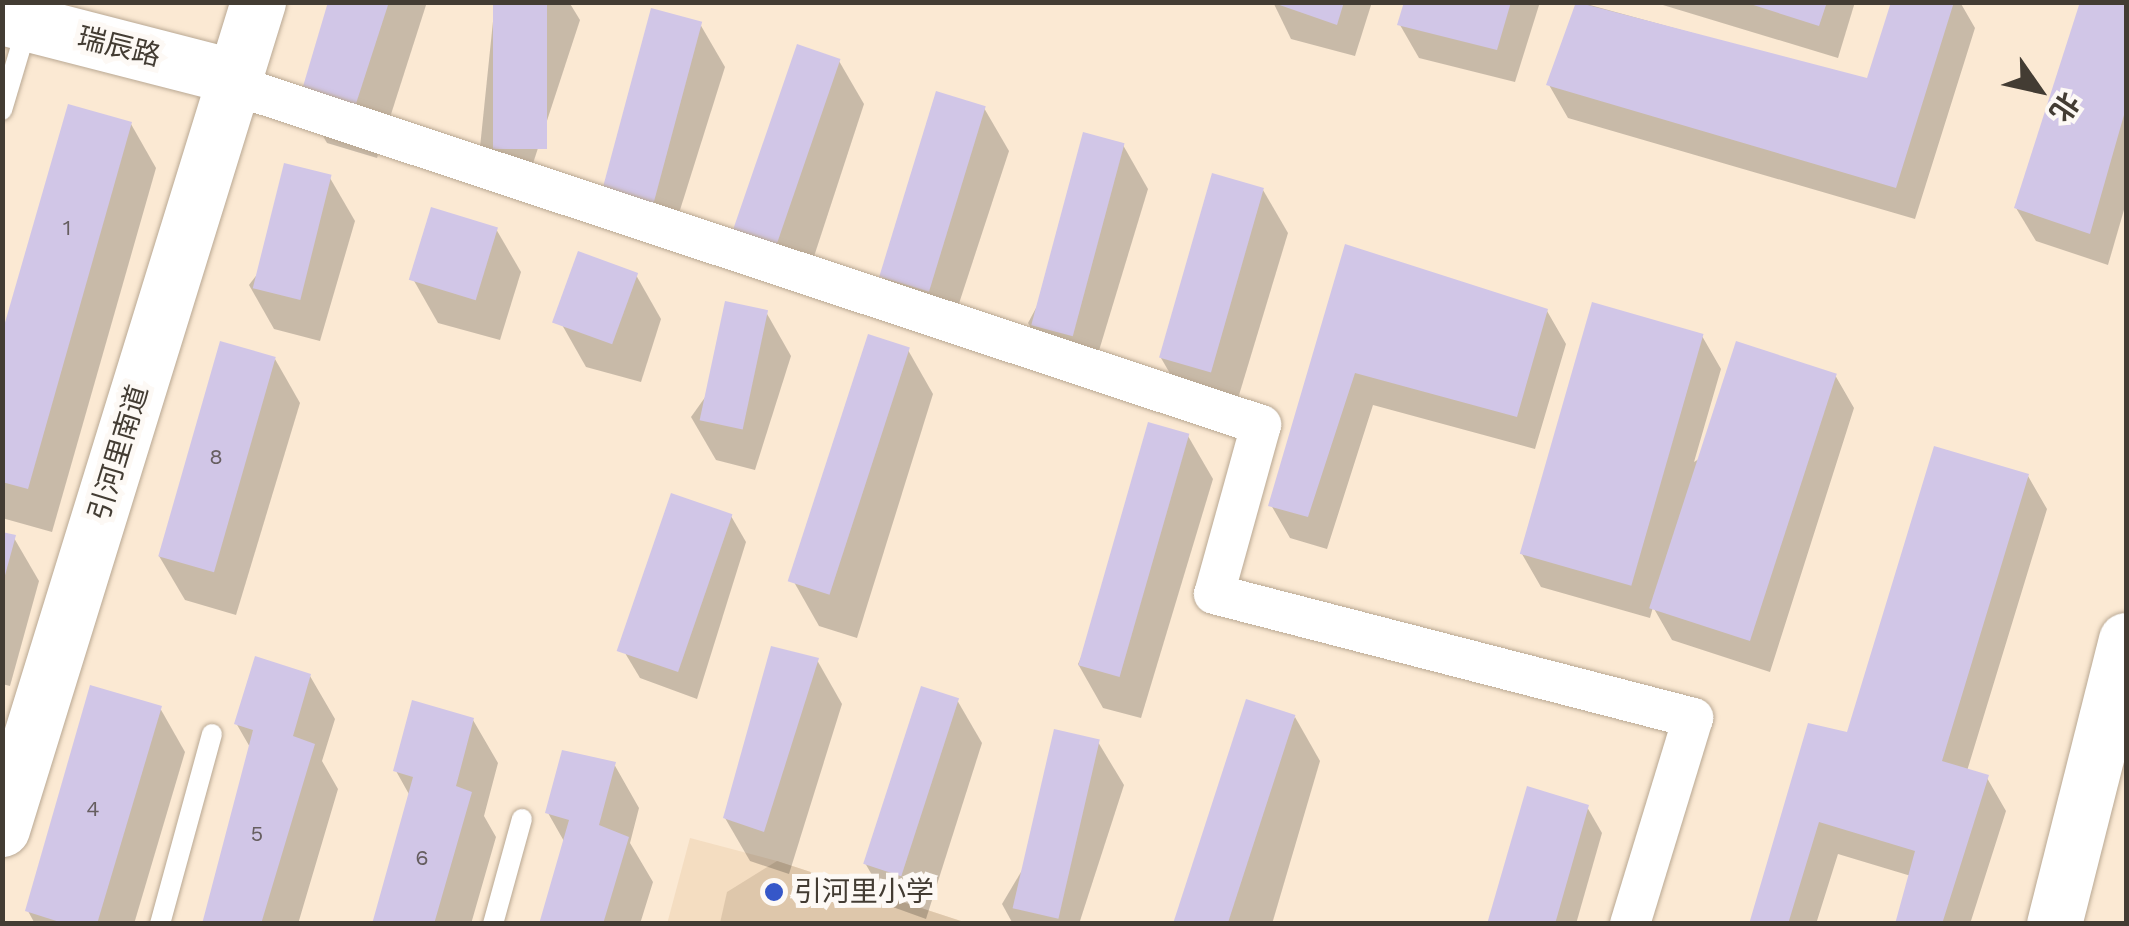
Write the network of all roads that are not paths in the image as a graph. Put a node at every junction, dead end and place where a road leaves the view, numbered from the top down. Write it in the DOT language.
graph roads {
  1 [pos="258,2"];
  2 [pos="14,27"];
  3 [pos="234,85"];
  4 [pos="2,110"];
  5 [pos="2126,640"];
  6 [pos="212,734"];
  7 [pos="522,820"];
  8 [pos="2,829"];
  9 [pos="160,924"];
  10 [pos="493,924"];
  11 [pos="1630,924"];
  12 [pos="2054,924"];
  1 -- 3 [label="street, 引河里南道"];
  2 -- 3 [label="street, 瑞辰路"];
  2 -- 4 [label="lane"];
  3 -- 8 [label="street, 引河里南道"];
  3 -- 11 [label="street"];
  5 -- 12 [label="street"];
  6 -- 9 [label="lane"];
  7 -- 10 [label="lane"];
}
